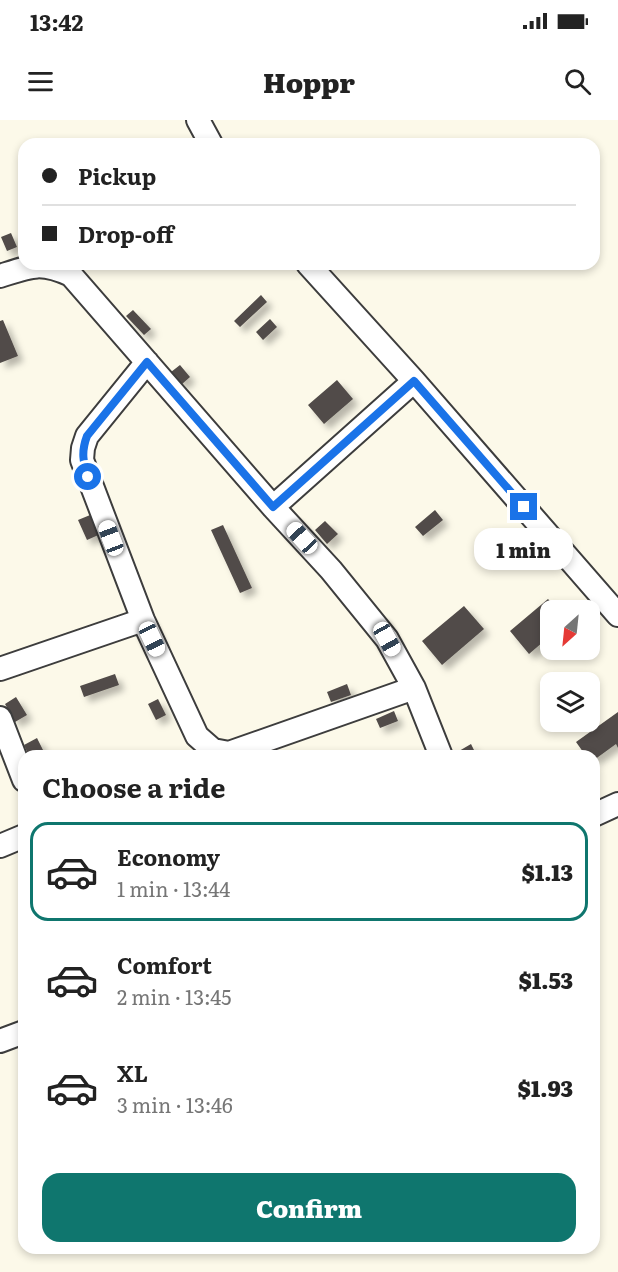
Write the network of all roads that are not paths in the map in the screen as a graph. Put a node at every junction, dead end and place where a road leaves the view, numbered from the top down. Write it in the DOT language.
graph roads {
  1 [pos="198,120"];
  2 [pos="208,138"];
  3 [pos="19,270"];
  4 [pos="60,270"];
  5 [pos="313,270"];
  6 [pos="0,276"];
  7 [pos="147,362"];
  8 [pos="414,381"];
  9 [pos="273,507"];
  10 [pos="618,615"];
  11 [pos="143,620"];
  12 [pos="0,669"];
  13 [pos="414,688"];
  14 [pos="0,718"];
  15 [pos="213,750"];
  16 [pos="237,750"];
  17 [pos="439,750"];
  18 [pos="18,764"];
  19 [pos="618,804"];
  20 [pos="600,812"];
  21 [pos="18,838"];
  22 [pos="0,846"];
  23 [pos="18,1034"];
  24 [pos="0,1041"];
  1 -- 2 [label="street"];
  3 -- 6 [label="street"];
  4 -- 7 [label="street"];
  5 -- 8 [label="street"];
  7 -- 9 [label="street"];
  7 -- 11 [label="street"];
  8 -- 9 [label="street"];
  8 -- 10 [label="street"];
  9 -- 13 [label="street"];
  11 -- 12 [label="street"];
  11 -- 15 [label="street"];
  13 -- 16 [label="street"];
  13 -- 17 [label="street"];
  14 -- 18 [label="street"];
  19 -- 20 [label="street"];
  21 -- 22 [label="street"];
  23 -- 24 [label="street"];
}
